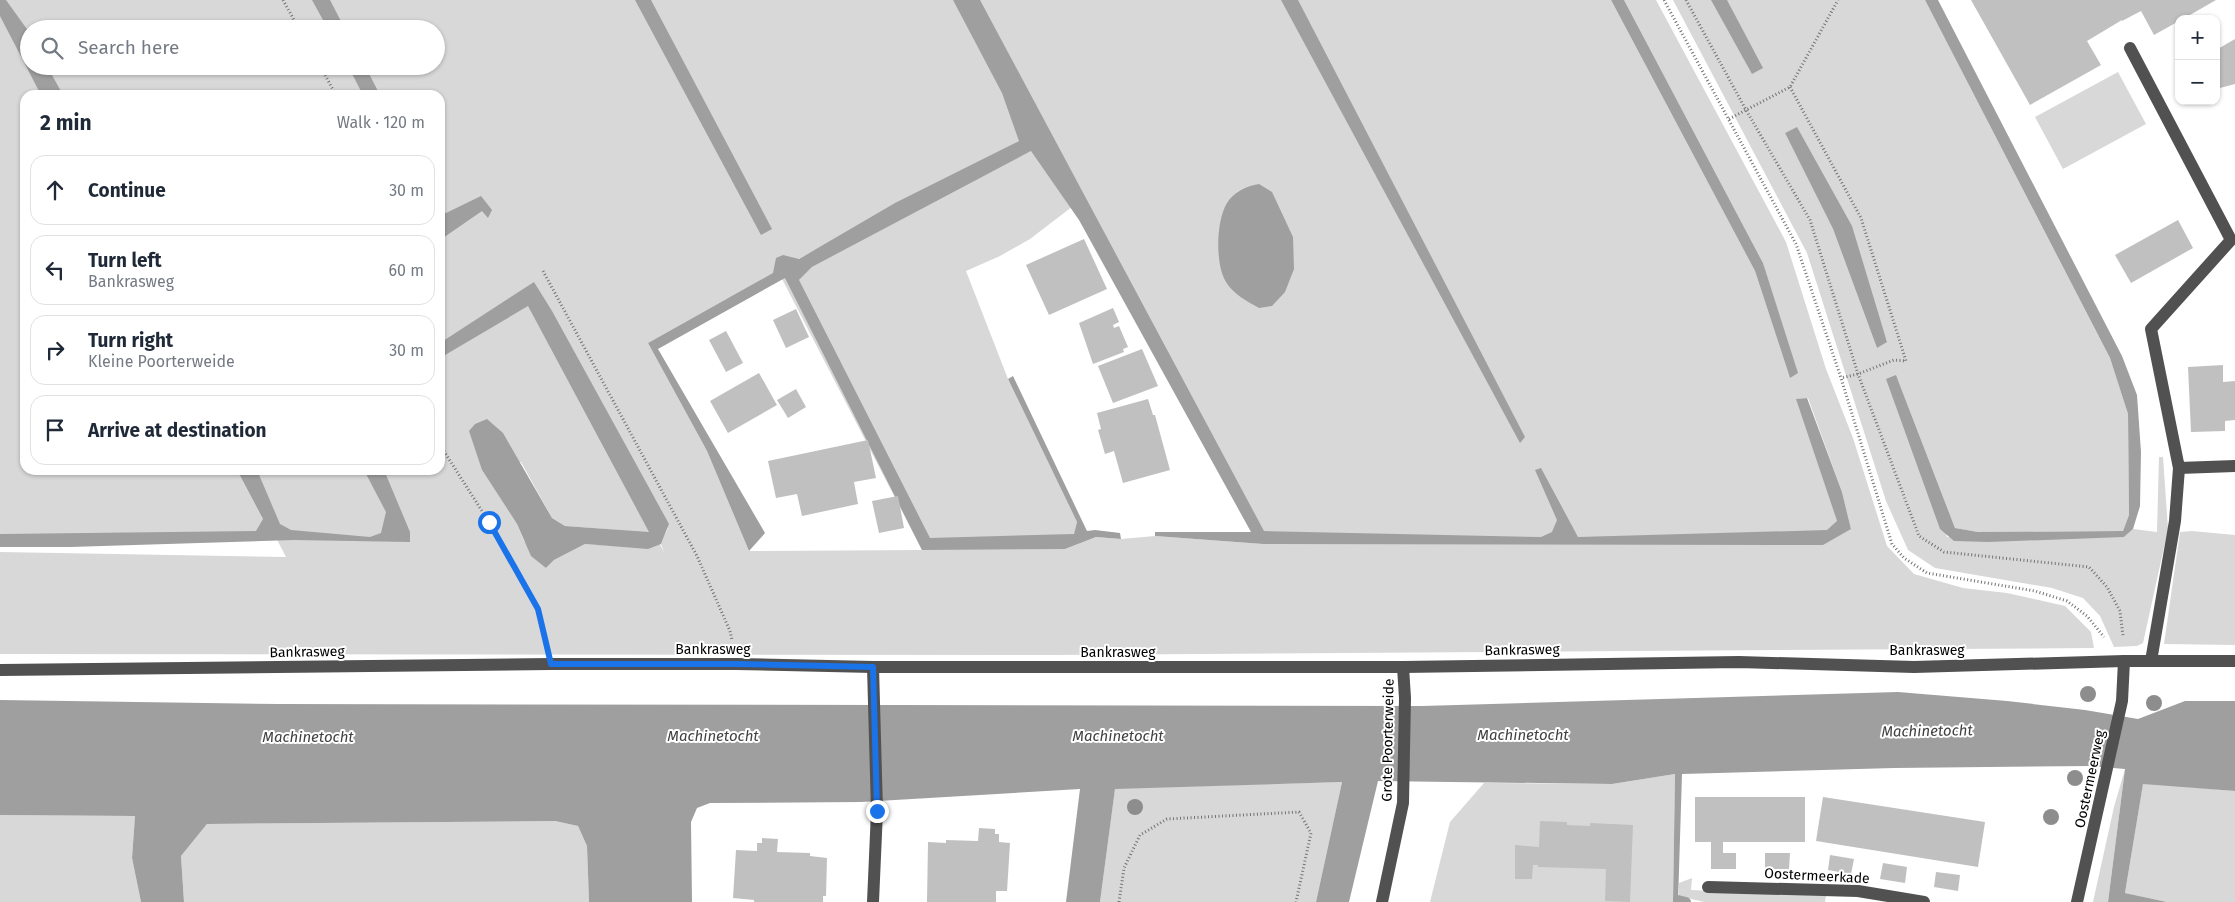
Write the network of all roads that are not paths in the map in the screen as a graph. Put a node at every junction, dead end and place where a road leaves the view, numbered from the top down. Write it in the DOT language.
graph roads {
  1 [pos="2130,48"];
  2 [pos="2235,466"];
  3 [pos="2179,468"];
  4 [pos="2124,661"];
  5 [pos="2151,661"];
  6 [pos="2235,661"];
  7 [pos="873,667"];
  8 [pos="1403,667"];
  9 [pos="0,670"];
  10 [pos="1708,887"];
  11 [pos="873,902"];
  12 [pos="1382,902"];
  13 [pos="1924,902"];
  14 [pos="2077,902"];
  1 -- 3 [label="street"];
  2 -- 3 [label="street"];
  3 -- 5 [label="street"];
  4 -- 5 [label="street, Bankrasweg"];
  4 -- 8 [label="street, Bankrasweg"];
  4 -- 14 [label="street, Oostermeerweg"];
  5 -- 6 [label="street, Bankrasweg"];
  7 -- 8 [label="street, Bankrasweg"];
  7 -- 9 [label="street, Bankrasweg"];
  7 -- 11 [label="street"];
  8 -- 12 [label="street, Grote Poorterweide"];
  10 -- 13 [label="street, Oostermeerkade"];
}
